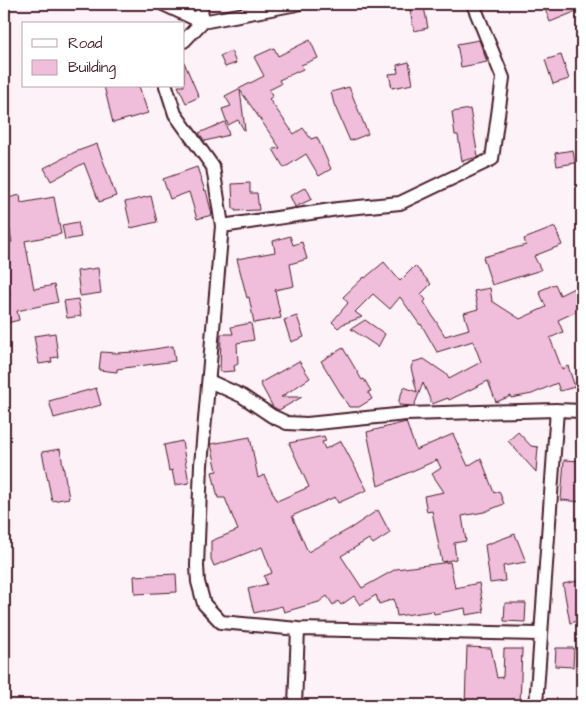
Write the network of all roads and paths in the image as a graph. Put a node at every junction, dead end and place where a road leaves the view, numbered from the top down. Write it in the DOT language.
graph roads {
  1 [pos="163,4"];
  2 [pos="201,4"];
  3 [pos="297,4"];
  4 [pos="473,4"];
  5 [pos="202,22"];
  6 [pos="185,40"];
  7 [pos="167,88"];
  8 [pos="222,226"];
  9 [pos="209,381"];
  10 [pos="557,410"];
  11 [pos="582,411"];
  12 [pos="298,629"];
  13 [pos="540,634"];
  14 [pos="295,705"];
  15 [pos="536,705"];
  1 -- 5 [label="street"];
  2 -- 5 [label="street"];
  3 -- 5 [label="street"];
  4 -- 8 [label="street"];
  5 -- 6 [label="street"];
  7 -- 8 [label="street"];
  8 -- 9 [label="street"];
  9 -- 10 [label="street"];
  9 -- 12 [label="street"];
  10 -- 11 [label="street"];
  10 -- 13 [label="street"];
  12 -- 13 [label="street"];
  12 -- 14 [label="street"];
  13 -- 15 [label="street"];
}
